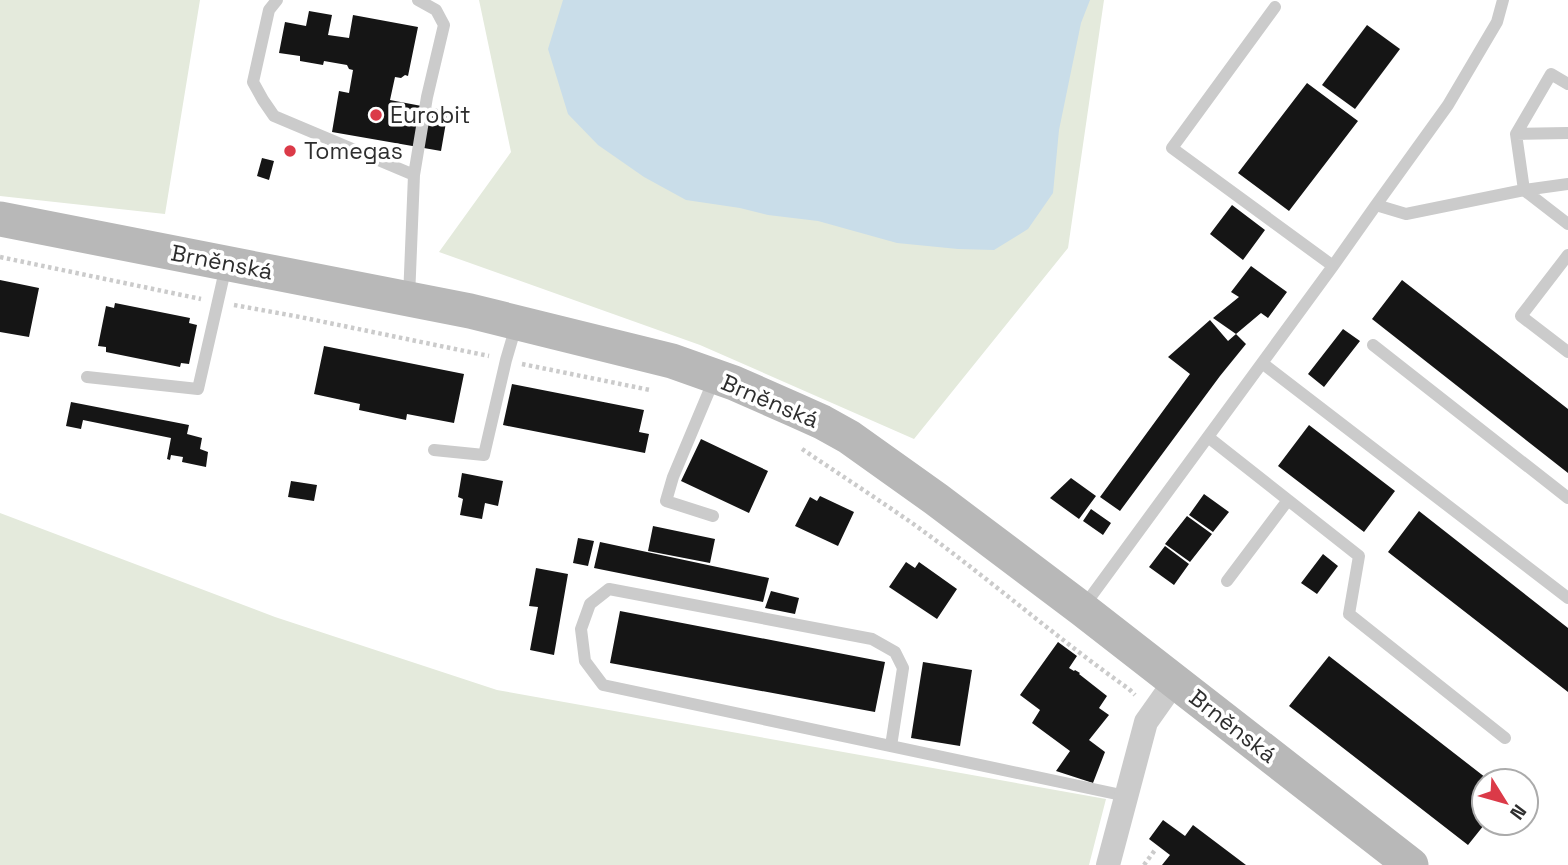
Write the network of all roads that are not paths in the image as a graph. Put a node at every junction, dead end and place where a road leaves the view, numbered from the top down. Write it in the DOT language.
graph roads {
  1 [pos="277,0"];
  2 [pos="418,0"];
  3 [pos="1503,0"];
  4 [pos="1275,7"];
  5 [pos="1568,84"];
  6 [pos="1568,133"];
  7 [pos="1516,134"];
  8 [pos="414,175"];
  9 [pos="1568,184"];
  10 [pos="1524,190"];
  11 [pos="1376,205"];
  12 [pos="0,219"];
  13 [pos="1568,224"];
  14 [pos="1568,256"];
  15 [pos="226,263"];
  16 [pos="1333,266"];
  17 [pos="409,298"];
  18 [pos="518,323"];
  19 [pos="1373,345"];
  20 [pos="1568,352"];
  21 [pos="1262,363"];
  22 [pos="87,377"];
  23 [pos="716,377"];
  24 [pos="1208,437"];
  25 [pos="434,450"];
  26 [pos="1568,498"];
  27 [pos="1287,500"];
  28 [pos="713,516"];
  29 [pos="1227,582"];
  30 [pos="1568,598"];
  31 [pos="1082,609"];
  32 [pos="1175,681"];
  33 [pos="1505,738"];
  34 [pos="891,746"];
  35 [pos="1126,796"];
  36 [pos="1404,863"];
  37 [pos="1108,865"];
  1 -- 8 [label="lane"];
  2 -- 8 [label="lane"];
  3 -- 11 [label="lane"];
  4 -- 16 [label="lane"];
  5 -- 7 [label="lane"];
  6 -- 7 [label="lane"];
  7 -- 10 [label="lane"];
  8 -- 17 [label="lane"];
  9 -- 10 [label="lane"];
  10 -- 11 [label="lane"];
  10 -- 13 [label="lane"];
  11 -- 16 [label="lane"];
  12 -- 15 [label="main road, Brněnská"];
  14 -- 20 [label="lane"];
  15 -- 17 [label="main road, Brněnská"];
  15 -- 22 [label="lane"];
  16 -- 21 [label="lane"];
  17 -- 18 [label="main road, Brněnská"];
  18 -- 23 [label="main road, Brněnská"];
  18 -- 25 [label="lane"];
  19 -- 26 [label="lane"];
  21 -- 24 [label="lane"];
  21 -- 30 [label="lane"];
  23 -- 28 [label="lane"];
  23 -- 31 [label="main road, Brněnská"];
  24 -- 27 [label="lane"];
  24 -- 31 [label="lane"];
  27 -- 29 [label="lane"];
  27 -- 33 [label="lane"];
  31 -- 32 [label="main road, Brněnská"];
  32 -- 35 [label="street"];
  32 -- 36 [label="main road, Brněnská"];
  34 -- 34 [label="lane"];
  34 -- 35 [label="lane"];
  35 -- 37 [label="street"];
}
